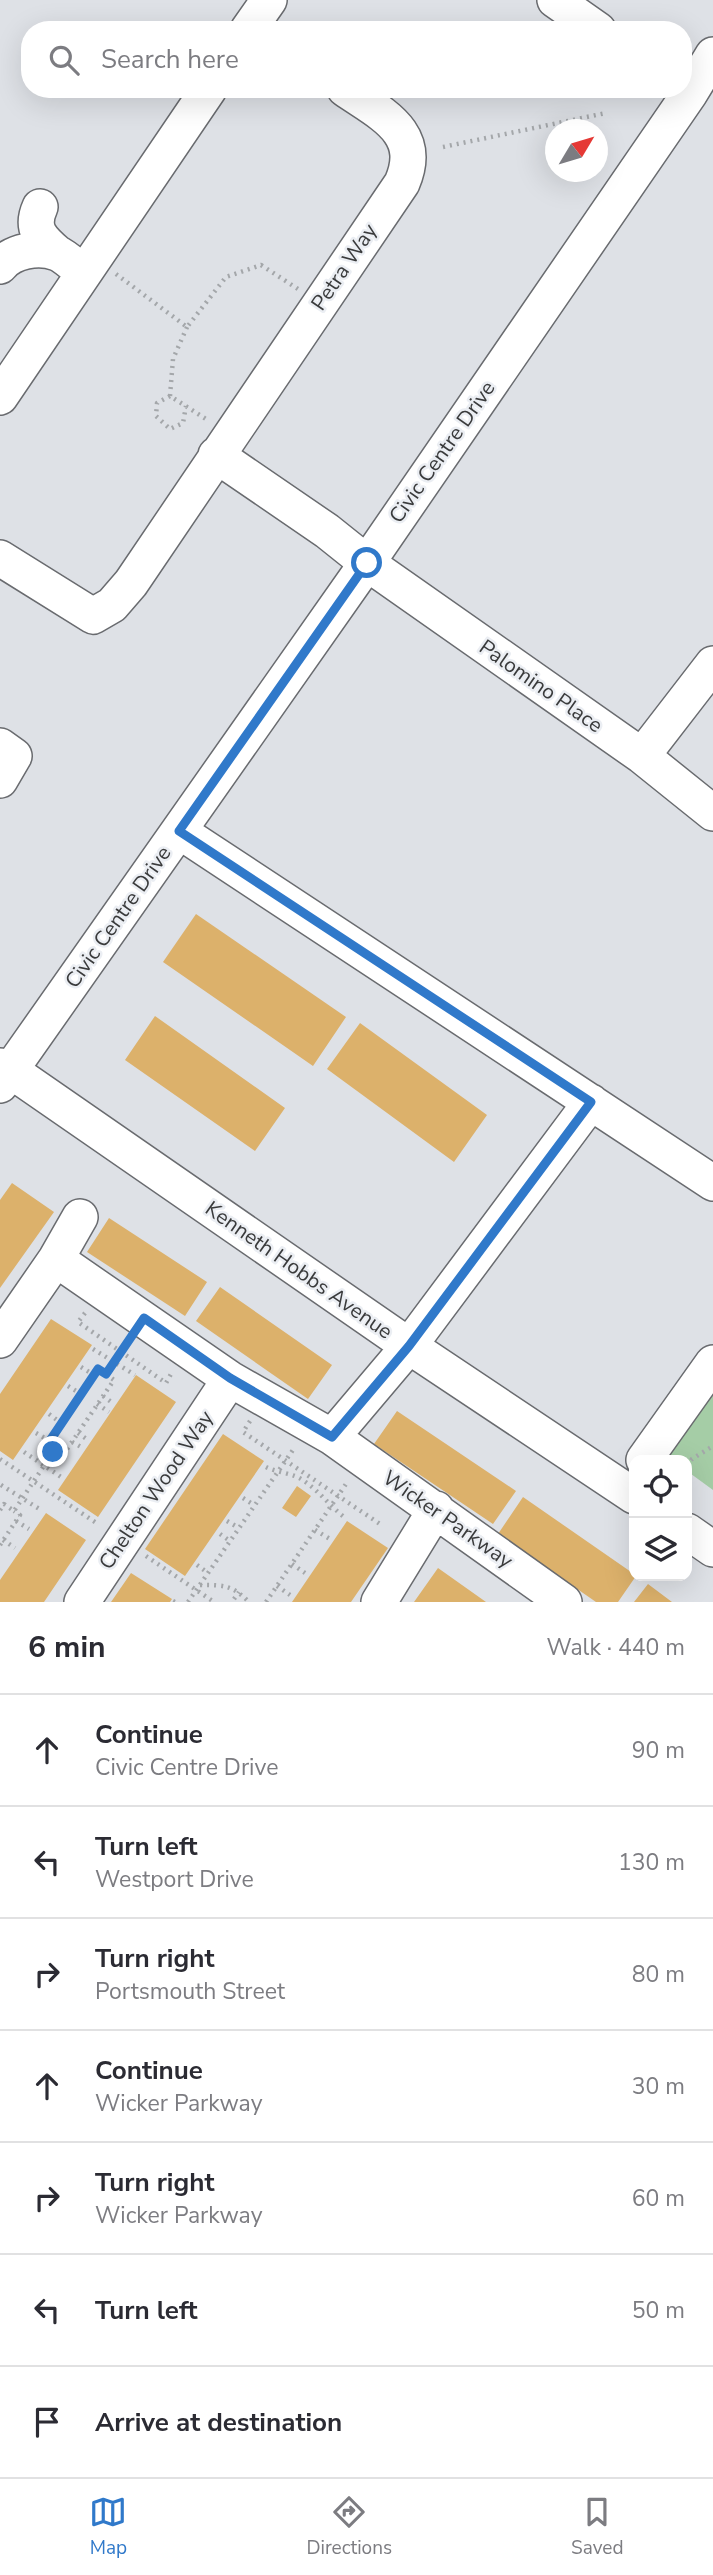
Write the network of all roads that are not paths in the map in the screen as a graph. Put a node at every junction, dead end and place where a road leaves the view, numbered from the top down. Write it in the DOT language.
graph roads {
  1 [pos="555,0"];
  2 [pos="585,21"];
  3 [pos="713,55"];
  4 [pos="695,97"];
  5 [pos="202,98"];
  6 [pos="358,98"];
  7 [pos="40,207"];
  8 [pos="79,262"];
  9 [pos="0,266"];
  10 [pos="0,397"];
  11 [pos="223,445"];
  12 [pos="0,558"];
  13 [pos="367,563"];
  14 [pos="713,664"];
  15 [pos="0,746"];
  16 [pos="642,756"];
  17 [pos="0,779"];
  18 [pos="713,813"];
  19 [pos="179,831"];
  20 [pos="3,1074"];
  21 [pos="591,1102"];
  22 [pos="713,1183"];
  23 [pos="80,1217"];
  24 [pos="56,1259"];
  25 [pos="0,1340"];
  26 [pos="409,1346"];
  27 [pos="713,1363"];
  28 [pos="230,1378"];
  29 [pos="322,1430"];
  30 [pos="647,1455"];
  31 [pos="629,1486"];
  32 [pos="436,1509"];
  33 [pos="692,1534"];
  34 [pos="713,1549"];
  35 [pos="82,1602"];
  36 [pos="379,1602"];
  37 [pos="564,1602"];
  1 -- 2 [label="street"];
  3 -- 4 [label="street, Civic Centre Drive"];
  4 -- 13 [label="street, Civic Centre Drive"];
  5 -- 8 [label="street"];
  6 -- 11 [label="street, Petra Way"];
  7 -- 8 [label="street"];
  8 -- 9 [label="street"];
  8 -- 10 [label="street"];
  11 -- 12 [label="street, Petra Way"];
  11 -- 13 [label="street"];
  13 -- 16 [label="street, Palomino Place"];
  13 -- 19 [label="street, Civic Centre Drive"];
  14 -- 16 [label="street"];
  15 -- 17 [label="street"];
  16 -- 18 [label="street, Palomino Place"];
  19 -- 20 [label="street, Civic Centre Drive"];
  19 -- 21 [label="street"];
  20 -- 26 [label="street, Kenneth Hobbs Avenue"];
  21 -- 22 [label="street"];
  21 -- 26 [label="street"];
  23 -- 24 [label="street"];
  24 -- 25 [label="street"];
  24 -- 28 [label="street, Wicker Parkway"];
  26 -- 29 [label="street"];
  26 -- 31 [label="street, Kenneth Hobbs Avenue"];
  27 -- 30 [label="street"];
  28 -- 29 [label="street, Wicker Parkway"];
  28 -- 35 [label="street, Chelton Wood Way"];
  29 -- 32 [label="street, Wicker Parkway"];
  32 -- 36 [label="street"];
  32 -- 37 [label="street, Wicker Parkway"];
  33 -- 34 [label="street"];
}
